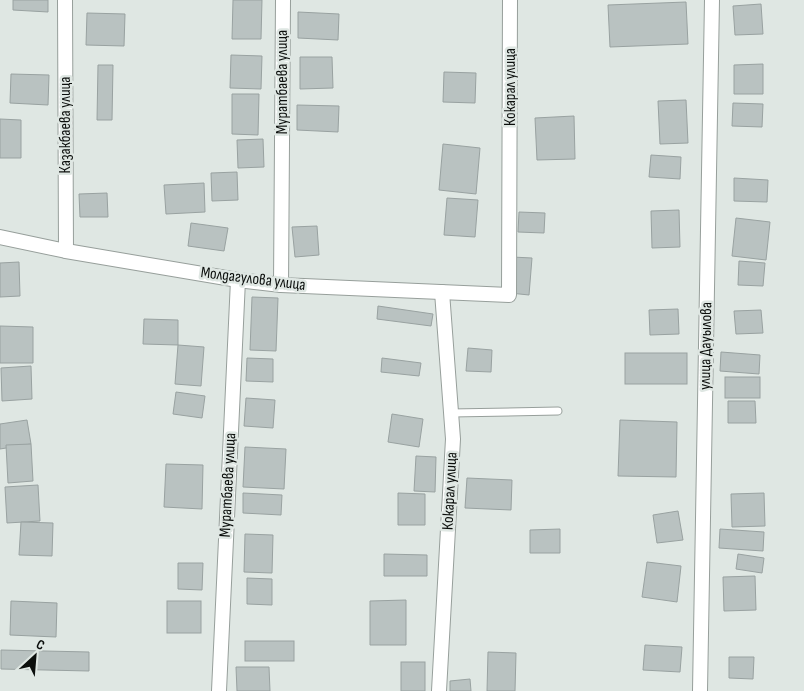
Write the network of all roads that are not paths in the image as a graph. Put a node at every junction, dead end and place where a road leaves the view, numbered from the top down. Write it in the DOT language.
graph roads {
  1 [pos="65,0"];
  2 [pos="283,0"];
  3 [pos="510,0"];
  4 [pos="712,0"];
  5 [pos="0,237"];
  6 [pos="66,251"];
  7 [pos="238,280"];
  8 [pos="281,285"];
  9 [pos="442,292"];
  10 [pos="510,294"];
  11 [pos="558,411"];
  12 [pos="451,413"];
  13 [pos="219,691"];
  14 [pos="439,691"];
  15 [pos="700,691"];
  1 -- 6 [label="street, Казакбаева улица"];
  2 -- 8 [label="street, Муратбаева улица"];
  3 -- 10 [label="street, Кокарал улица"];
  4 -- 15 [label="street, улица Дауылова"];
  5 -- 6 [label="street, Молдагулова улица"];
  6 -- 7 [label="street, Молдагулова улица"];
  7 -- 8 [label="street, Молдагулова улица"];
  7 -- 13 [label="street, Муратбаева улица"];
  8 -- 9 [label="street, Молдагулова улица"];
  9 -- 10 [label="street, Молдагулова улица"];
  9 -- 12 [label="street, Кокарал улица"];
  11 -- 12 [label="lane"];
  12 -- 14 [label="street, Кокарал улица"];
}
